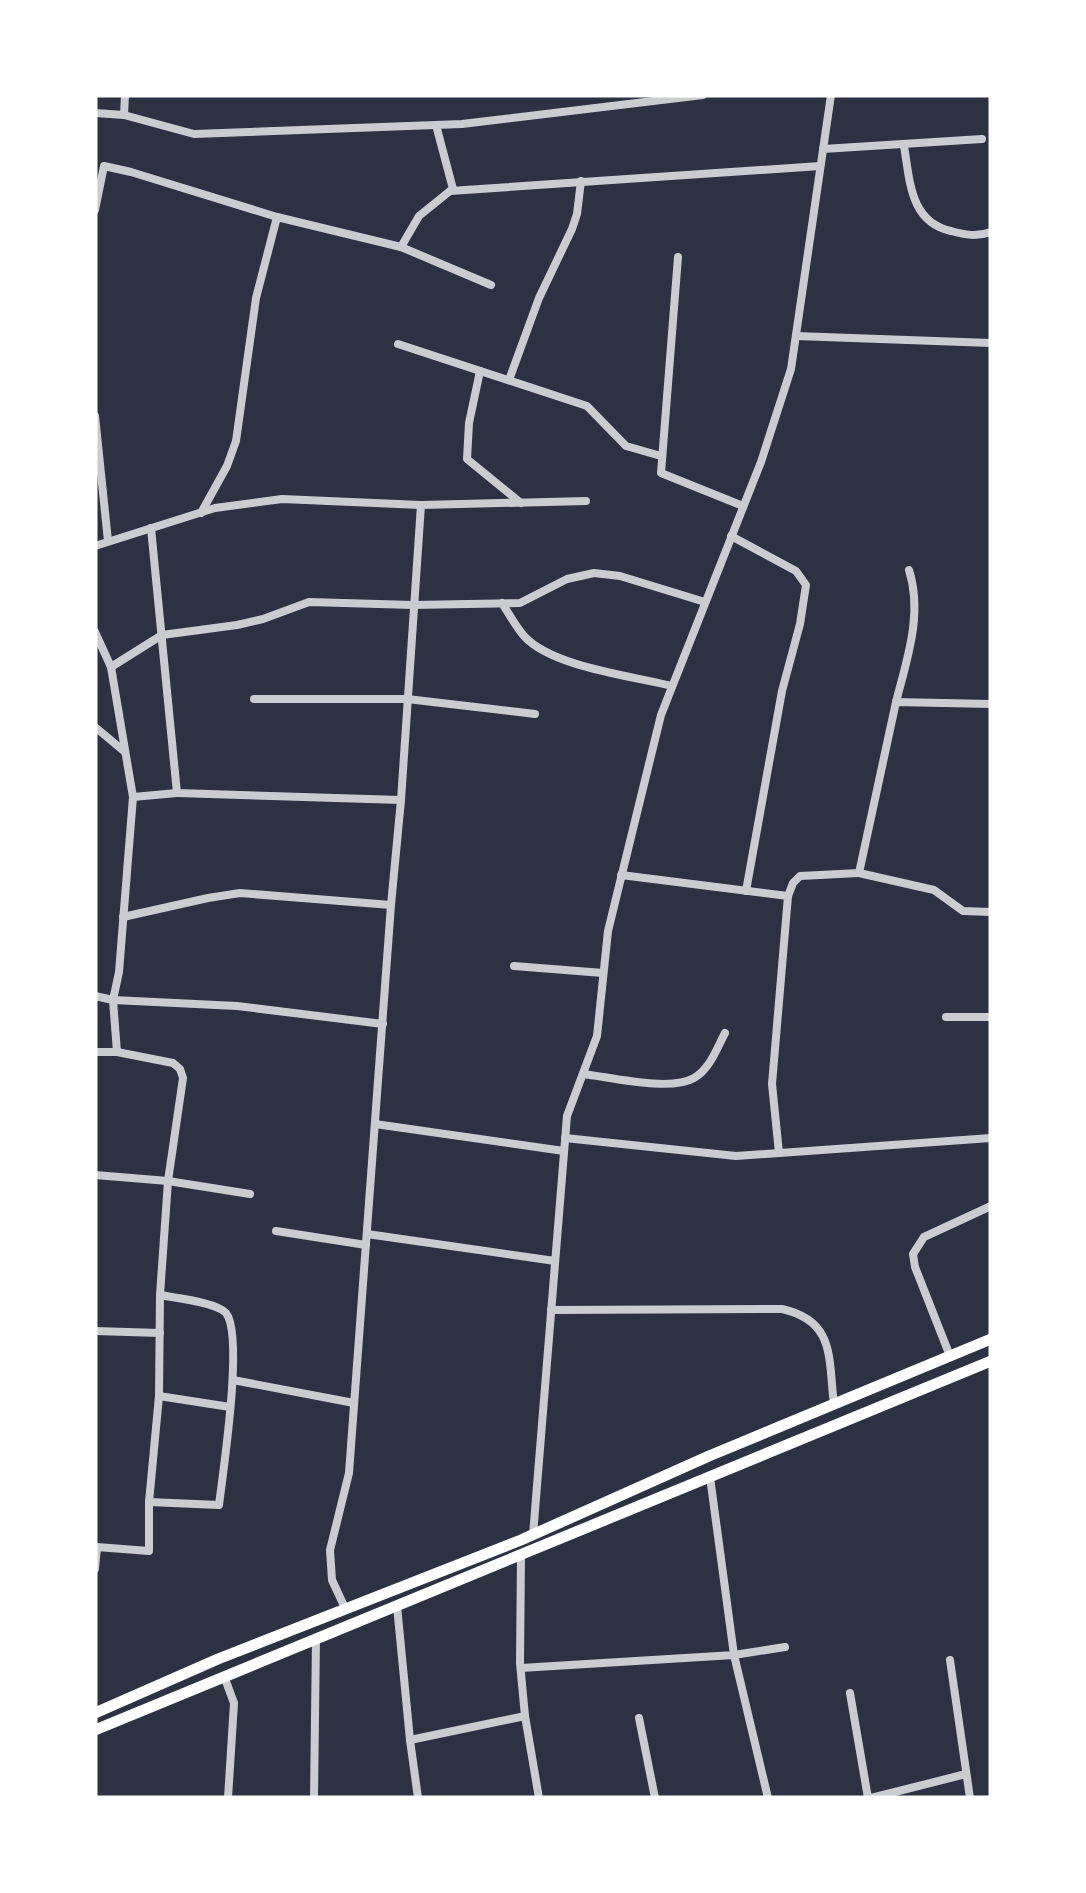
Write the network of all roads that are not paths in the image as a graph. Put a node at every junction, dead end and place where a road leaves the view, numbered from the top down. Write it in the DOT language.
graph roads {
  1 [pos="125,95"];
  2 [pos="703,95"];
  3 [pos="831,95"];
  4 [pos="631,99"];
  5 [pos="95,114"];
  6 [pos="124,115"];
  7 [pos="436,125"];
  8 [pos="982,140"];
  9 [pos="904,146"];
  10 [pos="823,149"];
  11 [pos="820,166"];
  12 [pos="581,181"];
  13 [pos="450,191"];
  14 [pos="95,210"];
  15 [pos="277,217"];
  16 [pos="991,232"];
  17 [pos="401,247"];
  18 [pos="678,257"];
  19 [pos="491,285"];
  20 [pos="796,336"];
  21 [pos="991,342"];
  22 [pos="398,344"];
  23 [pos="480,370"];
  24 [pos="509,380"];
  25 [pos="95,416"];
  26 [pos="661,456"];
  27 [pos="586,501"];
  28 [pos="521,503"];
  29 [pos="421,505"];
  30 [pos="744,506"];
  31 [pos="201,512"];
  32 [pos="151,528"];
  33 [pos="731,536"];
  34 [pos="108,541"];
  35 [pos="95,546"];
  36 [pos="909,570"];
  37 [pos="705,602"];
  38 [pos="502,603"];
  39 [pos="413,605"];
  40 [pos="95,632"];
  41 [pos="162,635"];
  42 [pos="111,667"];
  43 [pos="672,686"];
  44 [pos="254,699"];
  45 [pos="406,699"];
  46 [pos="896,702"];
  47 [pos="991,704"];
  48 [pos="535,714"];
  49 [pos="95,726"];
  50 [pos="125,752"];
  51 [pos="177,793"];
  52 [pos="133,797"];
  53 [pos="402,800"];
  54 [pos="859,873"];
  55 [pos="621,875"];
  56 [pos="746,891"];
  57 [pos="788,896"];
  58 [pos="391,905"];
  59 [pos="991,912"];
  60 [pos="123,917"];
  61 [pos="514,966"];
  62 [pos="603,973"];
  63 [pos="95,996"];
  64 [pos="113,1000"];
  65 [pos="991,1016"];
  66 [pos="946,1017"];
  67 [pos="383,1024"];
  68 [pos="725,1033"];
  69 [pos="95,1052"];
  70 [pos="118,1052"];
  71 [pos="583,1074"];
  72 [pos="375,1124"];
  73 [pos="565,1138"];
  74 [pos="991,1138"];
  75 [pos="564,1151"];
  76 [pos="779,1152"];
  77 [pos="95,1175"];
  78 [pos="168,1181"];
  79 [pos="250,1194"];
  80 [pos="991,1206"];
  81 [pos="276,1231"];
  82 [pos="367,1234"];
  83 [pos="366,1245"];
  84 [pos="555,1261"];
  85 [pos="160,1295"];
  86 [pos="551,1310"];
  87 [pos="95,1331"];
  88 [pos="160,1333"];
  89 [pos="991,1339"];
  90 [pos="950,1356"];
  91 [pos="991,1361"];
  92 [pos="233,1380"];
  93 [pos="159,1396"];
  94 [pos="354,1403"];
  95 [pos="834,1404"];
  96 [pos="230,1407"];
  97 [pos="710,1477"];
  98 [pos="150,1502"];
  99 [pos="533,1535"];
  100 [pos="521,1555"];
  101 [pos="95,1569"];
  102 [pos="397,1606"];
  103 [pos="346,1608"];
  104 [pos="316,1638"];
  105 [pos="785,1648"];
  106 [pos="734,1654"];
  107 [pos="950,1660"];
  108 [pos="520,1668"];
  109 [pos="224,1676"];
  110 [pos="850,1693"];
  111 [pos="95,1712"];
  112 [pos="525,1716"];
  113 [pos="639,1718"];
  114 [pos="95,1730"];
  115 [pos="410,1740"];
  116 [pos="966,1774"];
  117 [pos="228,1798"];
  118 [pos="314,1798"];
  119 [pos="418,1798"];
  120 [pos="539,1798"];
  121 [pos="655,1798"];
  122 [pos="768,1798"];
  123 [pos="869,1798"];
  124 [pos="970,1798"];
  1 -- 6 [label="street"];
  2 -- 4 [label="street"];
  3 -- 10 [label="street"];
  4 -- 7 [label="street"];
  5 -- 6 [label="street"];
  6 -- 7 [label="street"];
  7 -- 13 [label="street"];
  8 -- 9 [label="street"];
  9 -- 10 [label="street"];
  9 -- 16 [label="street"];
  10 -- 11 [label="street"];
  11 -- 12 [label="street"];
  11 -- 20 [label="street"];
  12 -- 13 [label="street"];
  12 -- 24 [label="street"];
  13 -- 17 [label="street"];
  14 -- 15 [label="street"];
  15 -- 17 [label="street"];
  15 -- 31 [label="street"];
  17 -- 19 [label="street"];
  18 -- 26 [label="street"];
  20 -- 21 [label="street"];
  20 -- 30 [label="street"];
  22 -- 23 [label="street"];
  23 -- 24 [label="street"];
  23 -- 28 [label="street"];
  24 -- 26 [label="street"];
  25 -- 34 [label="street"];
  26 -- 30 [label="street"];
  27 -- 28 [label="street"];
  28 -- 29 [label="street"];
  29 -- 31 [label="street"];
  29 -- 39 [label="street"];
  30 -- 33 [label="street"];
  31 -- 32 [label="street"];
  32 -- 34 [label="street"];
  32 -- 41 [label="street"];
  33 -- 37 [label="street"];
  33 -- 56 [label="street"];
  34 -- 35 [label="street"];
  36 -- 46 [label="street"];
  37 -- 38 [label="street"];
  37 -- 43 [label="street"];
  38 -- 39 [label="street"];
  38 -- 43 [label="street"];
  39 -- 41 [label="street"];
  39 -- 45 [label="street"];
  40 -- 42 [label="street"];
  41 -- 42 [label="street"];
  41 -- 51 [label="street"];
  42 -- 50 [label="street"];
  43 -- 55 [label="street"];
  44 -- 45 [label="street"];
  45 -- 48 [label="street"];
  45 -- 53 [label="street"];
  46 -- 47 [label="street"];
  46 -- 54 [label="street"];
  49 -- 50 [label="street"];
  50 -- 52 [label="street"];
  51 -- 52 [label="street"];
  51 -- 53 [label="street"];
  52 -- 60 [label="street"];
  53 -- 58 [label="street"];
  54 -- 57 [label="street"];
  54 -- 59 [label="street"];
  55 -- 56 [label="street"];
  55 -- 62 [label="street"];
  56 -- 57 [label="street"];
  57 -- 76 [label="street"];
  58 -- 60 [label="street"];
  58 -- 67 [label="street"];
  60 -- 64 [label="street"];
  61 -- 62 [label="street"];
  62 -- 71 [label="street"];
  63 -- 64 [label="street"];
  64 -- 67 [label="street"];
  64 -- 70 [label="street"];
  65 -- 66 [label="street"];
  67 -- 72 [label="street"];
  68 -- 71 [label="street"];
  69 -- 70 [label="street"];
  70 -- 78 [label="street"];
  71 -- 73 [label="street"];
  72 -- 75 [label="street"];
  72 -- 82 [label="street"];
  73 -- 75 [label="street"];
  73 -- 76 [label="street"];
  74 -- 76 [label="street"];
  75 -- 84 [label="street"];
  77 -- 78 [label="street"];
  78 -- 79 [label="street"];
  78 -- 85 [label="street"];
  80 -- 90 [label="street"];
  81 -- 83 [label="street"];
  82 -- 83 [label="street"];
  82 -- 84 [label="street"];
  83 -- 94 [label="street"];
  84 -- 86 [label="street"];
  85 -- 88 [label="street"];
  85 -- 92 [label="street"];
  86 -- 95 [label="street"];
  86 -- 99 [label="street"];
  87 -- 88 [label="street"];
  88 -- 93 [label="street"];
  89 -- 90 [label="main road"];
  90 -- 95 [label="main road"];
  91 -- 97 [label="main road"];
  92 -- 94 [label="street"];
  92 -- 96 [label="street"];
  93 -- 96 [label="street"];
  93 -- 98 [label="street"];
  94 -- 103 [label="street"];
  95 -- 99 [label="main road"];
  96 -- 98 [label="street"];
  97 -- 100 [label="main road"];
  97 -- 106 [label="street"];
  98 -- 101 [label="street"];
  99 -- 103 [label="main road"];
  100 -- 102 [label="main road"];
  100 -- 108 [label="street"];
  102 -- 104 [label="main road"];
  102 -- 115 [label="street"];
  103 -- 111 [label="main road"];
  104 -- 109 [label="main road"];
  104 -- 118 [label="street"];
  105 -- 106 [label="street"];
  106 -- 108 [label="street"];
  106 -- 122 [label="street"];
  107 -- 116 [label="street"];
  108 -- 112 [label="street"];
  109 -- 114 [label="main road"];
  109 -- 117 [label="street"];
  110 -- 123 [label="street"];
  112 -- 115 [label="street"];
  112 -- 120 [label="street"];
  113 -- 121 [label="street"];
  115 -- 119 [label="street"];
  116 -- 123 [label="street"];
  116 -- 124 [label="street"];
}
